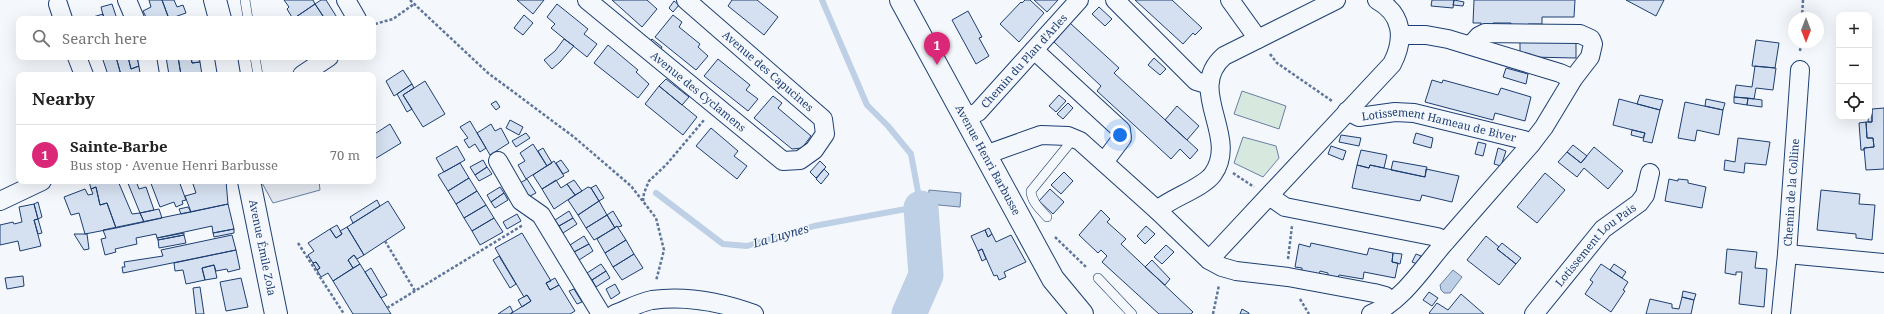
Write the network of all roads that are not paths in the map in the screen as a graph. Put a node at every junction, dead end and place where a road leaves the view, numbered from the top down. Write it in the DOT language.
graph roads {
  1 [pos="127,0"];
  2 [pos="215,0"];
  3 [pos="245,0"];
  4 [pos="346,0"];
  5 [pos="587,0"];
  6 [pos="686,0"];
  7 [pos="901,0"];
  8 [pos="1079,0"];
  9 [pos="1115,0"];
  10 [pos="1230,0"];
  11 [pos="1336,0"];
  12 [pos="1384,2"];
  13 [pos="135,16"];
  14 [pos="219,16"];
  15 [pos="248,16"];
  16 [pos="355,16"];
  17 [pos="1400,35"];
  18 [pos="1258,39"];
  19 [pos="1471,45"];
  20 [pos="1034,50"];
  21 [pos="78,60"];
  22 [pos="148,60"];
  23 [pos="226,60"];
  24 [pos="256,60"];
  25 [pos="324,60"];
  26 [pos="1800,70"];
  27 [pos="83,72"];
  28 [pos="150,72"];
  29 [pos="228,72"];
  30 [pos="258,72"];
  31 [pos="306,72"];
  32 [pos="1573,79"];
  33 [pos="1209,85"];
  34 [pos="1347,111"];
  35 [pos="965,118"];
  36 [pos="1074,138"];
  37 [pos="1531,144"];
  38 [pos="814,150"];
  39 [pos="986,155"];
  40 [pos="498,161"];
  41 [pos="1104,162"];
  42 [pos="1650,173"];
  43 [pos="36,184"];
  44 [pos="250,184"];
  45 [pos="1269,196"];
  46 [pos="0,201"];
  47 [pos="1157,210"];
  48 [pos="1047,217"];
  49 [pos="1446,241"];
  50 [pos="1787,254"];
  51 [pos="1884,263"];
  52 [pos="1216,264"];
  53 [pos="1098,278"];
  54 [pos="1392,301"];
  55 [pos="276,314"];
  56 [pos="601,314"];
  57 [pos="614,314"];
  58 [pos="754,314"];
  59 [pos="1082,314"];
  60 [pos="1132,314"];
  61 [pos="1371,314"];
  62 [pos="1534,314"];
  63 [pos="1781,314"];
  1 -- 13 [label="street"];
  2 -- 14 [label="main road"];
  3 -- 15 [label="lane"];
  4 -- 16 [label="street"];
  5 -- 38 [label="street, Avenue des Cyclamens"];
  6 -- 38 [label="street, Avenue des Capucines"];
  7 -- 35 [label="main road, Avenue Henri Barbusse"];
  8 -- 20 [label="street, Chemin du Plan d'Arles"];
  9 -- 33 [label="street"];
  10 -- 18 [label="street"];
  11 -- 18 [label="street"];
  12 -- 17 [label="street, Lotissement Hameau de Biver"];
  17 -- 19 [label="street"];
  17 -- 34 [label="street, Lotissement Hameau de Biver"];
  18 -- 33 [label="street"];
  19 -- 32 [label="street"];
  19 -- 32 [label="street, Lotissement Hameau de Biver"];
  20 -- 35 [label="street, Chemin du Plan d'Arles"];
  20 -- 41 [label="street"];
  21 -- 27 [label="street"];
  22 -- 28 [label="street"];
  23 -- 29 [label="main road"];
  24 -- 30 [label="lane"];
  25 -- 31 [label="street"];
  26 -- 50 [label="street, Chemin de la Colline"];
  32 -- 37 [label="street, Lotissement Hameau de Biver"];
  33 -- 47 [label="street"];
  34 -- 37 [label="street, Lotissement Hameau de Biver"];
  34 -- 45 [label="street, Lotissement Hameau de Biver"];
  35 -- 39 [label="main road, Avenue Henri Barbusse"];
  36 -- 39 [label="street"];
  36 -- 41 [label="street"];
  36 -- 48 [label="lane"];
  37 -- 49 [label="street, Lotissement Hameau de Biver"];
  39 -- 59 [label="main road, Avenue Henri Barbusse"];
  40 -- 56 [label="street"];
  41 -- 47 [label="street"];
  42 -- 62 [label="street, Lotissement Lou Pais"];
  43 -- 46 [label="street"];
  44 -- 55 [label="main road, Avenue Émile Zola"];
  45 -- 49 [label="street"];
  45 -- 52 [label="street, Lotissement Hameau de Biver"];
  47 -- 52 [label="street"];
  49 -- 54 [label="street, Lotissement Hameau de Biver"];
  50 -- 51 [label="street"];
  50 -- 63 [label="street, Chemin de la Colline"];
  52 -- 54 [label="street"];
  53 -- 60 [label="lane"];
  54 -- 61 [label="street, Lotissement Hameau de Biver"];
  57 -- 58 [label="street"];
}
